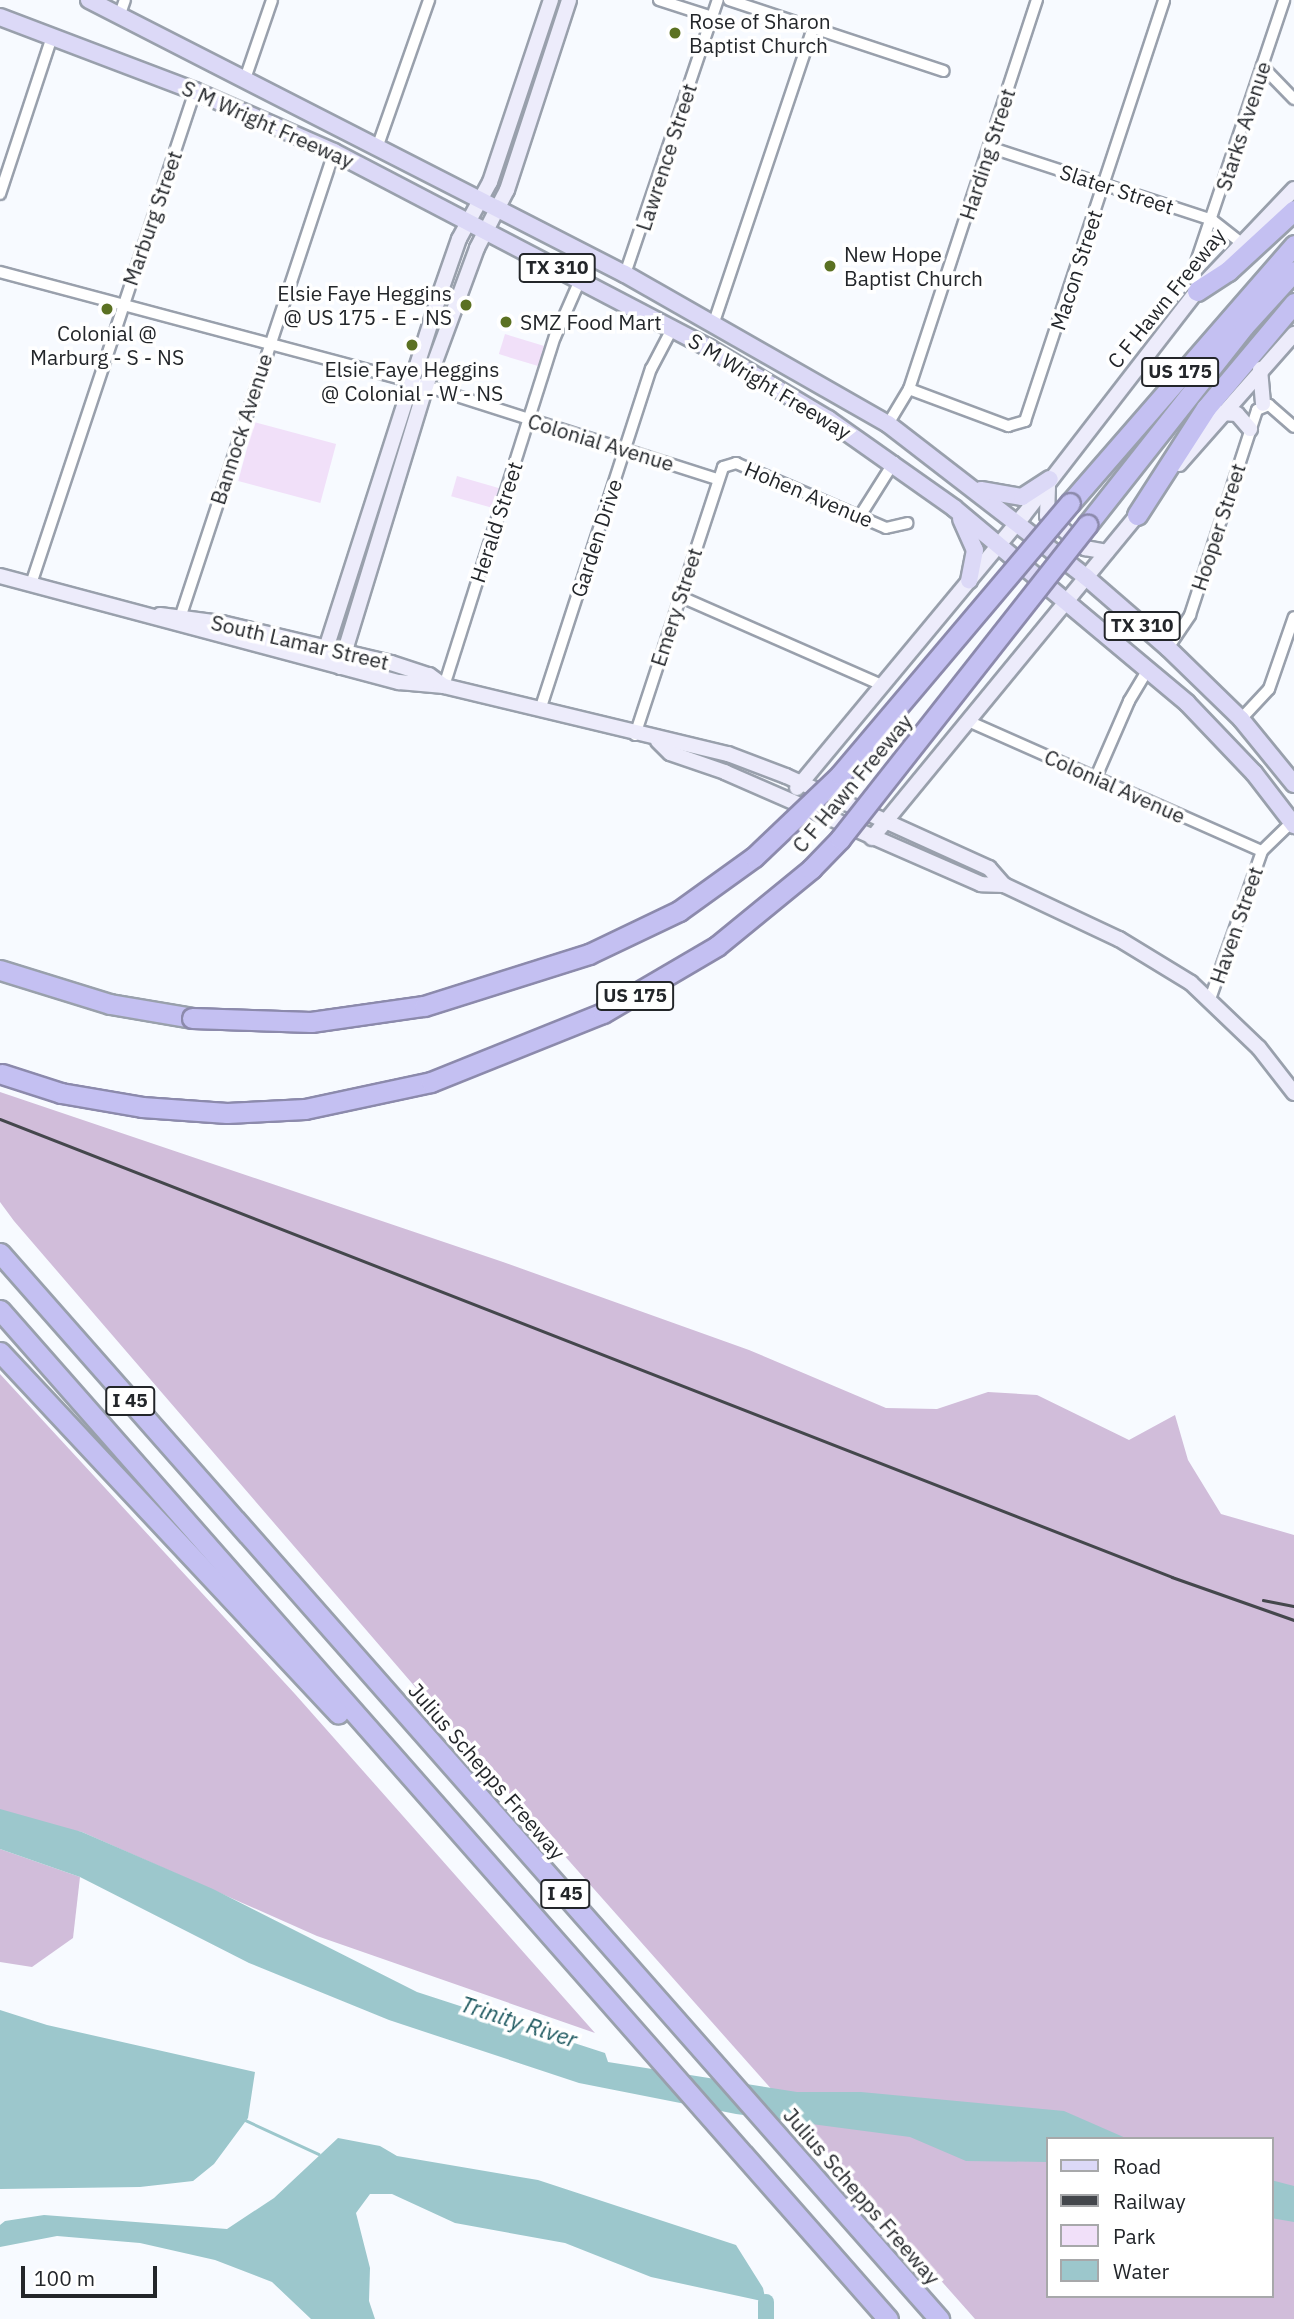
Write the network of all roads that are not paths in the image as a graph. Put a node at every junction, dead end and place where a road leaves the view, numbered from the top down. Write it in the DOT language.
graph roads {
  1 [pos="89,0"];
  2 [pos="125,0"];
  3 [pos="272,0"];
  4 [pos="429,0"];
  5 [pos="551,0"];
  6 [pos="569,0"];
  7 [pos="659,0"];
  8 [pos="718,0"];
  9 [pos="729,0"];
  10 [pos="1037,0"];
  11 [pos="1164,0"];
  12 [pos="1284,0"];
  13 [pos="0,17"];
  14 [pos="119,17"];
  15 [pos="712,17"];
  16 [pos="813,27"];
  17 [pos="52,37"];
  18 [pos="1262,66"];
  19 [pos="944,71"];
  20 [pos="244,79"];
  21 [pos="195,91"];
  22 [pos="1294,99"];
  23 [pos="378,145"];
  24 [pos="989,147"];
  25 [pos="334,152"];
  26 [pos="1104,185"];
  27 [pos="1294,189"];
  28 [pos="0,194"];
  29 [pos="481,198"];
  30 [pos="498,207"];
  31 [pos="1294,210"];
  32 [pos="1212,220"];
  33 [pos="468,222"];
  34 [pos="485,231"];
  35 [pos="1240,242"];
  36 [pos="1294,245"];
  37 [pos="1294,271"];
  38 [pos="0,272"];
  39 [pos="625,274"];
  40 [pos="580,280"];
  41 [pos="1197,291"];
  42 [pos="123,303"];
  43 [pos="1294,303"];
  44 [pos="713,325"];
  45 [pos="672,329"];
  46 [pos="1294,334"];
  47 [pos="270,342"];
  48 [pos="1260,369"];
  49 [pos="410,381"];
  50 [pos="426,386"];
  51 [pos="909,389"];
  52 [pos="1267,405"];
  53 [pos="1220,413"];
  54 [pos="529,420"];
  55 [pos="888,424"];
  56 [pos="1294,427"];
  57 [pos="1250,429"];
  58 [pos="625,450"];
  59 [pos="894,461"];
  60 [pos="717,479"];
  61 [pos="1050,479"];
  62 [pos="972,488"];
  63 [pos="954,508"];
  64 [pos="366,515"];
  65 [pos="1137,515"];
  66 [pos="860,516"];
  67 [pos="384,522"];
  68 [pos="907,523"];
  69 [pos="1015,525"];
  70 [pos="999,544"];
  71 [pos="1107,552"];
  72 [pos="0,576"];
  73 [pos="1086,577"];
  74 [pos="969,580"];
  75 [pos="31,584"];
  76 [pos="679,596"];
  77 [pos="1067,601"];
  78 [pos="1294,617"];
  79 [pos="179,621"];
  80 [pos="1168,648"];
  81 [pos="344,652"];
  82 [pos="324,654"];
  83 [pos="340,667"];
  84 [pos="1148,669"];
  85 [pos="882,685"];
  86 [pos="444,686"];
  87 [pos="540,710"];
  88 [pos="1241,719"];
  89 [pos="968,721"];
  90 [pos="635,735"];
  91 [pos="658,741"];
  92 [pos="1096,778"];
  93 [pos="802,783"];
  94 [pos="1294,784"];
  95 [pos="788,800"];
  96 [pos="887,821"];
  97 [pos="1293,823"];
  98 [pos="872,838"];
  99 [pos="1262,851"];
  100 [pos="1004,885"];
  101 [pos="0,970"];
  102 [pos="1210,999"];
  103 [pos="0,1073"];
  104 [pos="1294,1093"];
  105 [pos="0,1239"];
  106 [pos="0,1253"];
  107 [pos="0,1310"];
  108 [pos="70,1332"];
  109 [pos="0,1352"];
  110 [pos="383,1745"];
  111 [pos="888,2319"];
  112 [pos="939,2319"];
  1 -- 14 [label="main road, S M Wright Freeway / TX 310"];
  2 -- 14 [label="street"];
  3 -- 20 [label="street"];
  4 -- 23 [label="street"];
  5 -- 29 [label="main road"];
  6 -- 30 [label="main road"];
  7 -- 15 [label="street"];
  8 -- 15 [label="street, Lawrence Street"];
  9 -- 16 [label="street"];
  10 -- 24 [label="street, Harding Street"];
  11 -- 26 [label="street, Macon Street"];
  12 -- 18 [label="street, Starks Avenue"];
  13 -- 17 [label="main road, S M Wright Freeway / TX 310"];
  14 -- 20 [label="main road, S M Wright Freeway / TX 310"];
  15 -- 39 [label="street, Lawrence Street"];
  16 -- 19 [label="street"];
  16 -- 44 [label="street"];
  17 -- 21 [label="main road, S M Wright Freeway / TX 310"];
  17 -- 28 [label="street"];
  18 -- 22 [label="street"];
  18 -- 32 [label="street, Starks Avenue"];
  20 -- 23 [label="main road, S M Wright Freeway / TX 310"];
  21 -- 25 [label="main road, S M Wright Freeway / TX 310"];
  21 -- 42 [label="street, Marburg Street"];
  23 -- 29 [label="main road, S M Wright Freeway / TX 310"];
  24 -- 26 [label="street, Slater Street"];
  24 -- 51 [label="street, Harding Street"];
  25 -- 33 [label="main road, S M Wright Freeway / TX 310"];
  25 -- 47 [label="street, Bannock Avenue"];
  26 -- 32 [label="street, Slater Street"];
  26 -- 51 [label="street, Macon Street"];
  27 -- 35 [label="main road, C F Hawn Freeway"];
  29 -- 30 [label="main road, S M Wright Freeway / TX 310"];
  29 -- 33 [label="main road"];
  30 -- 34 [label="main road"];
  30 -- 39 [label="main road, S M Wright Freeway / TX 310"];
  31 -- 41 [label="highway"];
  32 -- 35 [label="street, Slater Street"];
  32 -- 41 [label="street, Starks Avenue"];
  33 -- 34 [label="main road, S M Wright Freeway / TX 310"];
  33 -- 49 [label="main road"];
  34 -- 40 [label="main road, S M Wright Freeway / TX 310"];
  34 -- 50 [label="main road"];
  35 -- 41 [label="main road, C F Hawn Freeway"];
  36 -- 101 [label="highway, C F Hawn Freeway / US 175, bridge"];
  37 -- 103 [label="highway, C F Hawn Freeway / US 175, bridge"];
  38 -- 42 [label="street, Colonial Avenue"];
  39 -- 44 [label="main road, S M Wright Freeway / TX 310"];
  40 -- 45 [label="main road, S M Wright Freeway / TX 310"];
  40 -- 54 [label="street, Herald Street"];
  41 -- 61 [label="main road, C F Hawn Freeway"];
  42 -- 47 [label="street, Colonial Avenue"];
  42 -- 75 [label="street, Marburg Street"];
  43 -- 65 [label="highway"];
  44 -- 55 [label="main road, S M Wright Freeway / TX 310"];
  45 -- 58 [label="street, Garden Drive"];
  45 -- 59 [label="main road, S M Wright Freeway / TX 310"];
  46 -- 48 [label="main road"];
  47 -- 49 [label="street, Colonial Avenue"];
  47 -- 79 [label="street, Bannock Avenue"];
  48 -- 52 [label="main road"];
  48 -- 53 [label="main road"];
  49 -- 50 [label="street, Colonial Avenue"];
  49 -- 64 [label="main road"];
  50 -- 54 [label="street, Colonial Avenue"];
  50 -- 67 [label="main road"];
  51 -- 55 [label="street, Harding Street"];
  52 -- 56 [label="street"];
  52 -- 57 [label="street, Hooper Street"];
  53 -- 57 [label="main road"];
  53 -- 65 [label="main road"];
  54 -- 58 [label="street, Colonial Avenue"];
  54 -- 86 [label="street, Herald Street"];
  55 -- 62 [label="main road, S M Wright Freeway / TX 310"];
  57 -- 80 [label="street, Hooper Street"];
  58 -- 60 [label="street, Colonial Avenue"];
  58 -- 87 [label="street, Garden Drive"];
  59 -- 63 [label="main road, S M Wright Freeway / TX 310"];
  59 -- 66 [label="street"];
  60 -- 66 [label="street, Hohen Avenue"];
  60 -- 76 [label="street, Emery Street"];
  61 -- 62 [label="main road"];
  61 -- 69 [label="main road, C F Hawn Freeway"];
  61 -- 71 [label="main road"];
  62 -- 69 [label="main road, S M Wright Freeway / TX 310"];
  63 -- 70 [label="main road, S M Wright Freeway / TX 310"];
  63 -- 74 [label="main road"];
  64 -- 67 [label="main road"];
  64 -- 82 [label="main road"];
  65 -- 71 [label="main road"];
  66 -- 68 [label="street, Hohen Avenue"];
  67 -- 81 [label="main road"];
  69 -- 70 [label="main road, C F Hawn Freeway"];
  69 -- 73 [label="main road, S M Wright Freeway / TX 310"];
  70 -- 74 [label="main road, C F Hawn Freeway"];
  70 -- 77 [label="main road, S M Wright Freeway / TX 310"];
  71 -- 73 [label="main road"];
  72 -- 75 [label="main road, South Lamar Street"];
  73 -- 77 [label="main road"];
  73 -- 80 [label="main road, S M Wright Freeway / TX 310"];
  74 -- 85 [label="main road, C F Hawn Freeway"];
  75 -- 79 [label="main road, South Lamar Street"];
  76 -- 85 [label="street"];
  76 -- 90 [label="street, Emery Street"];
  77 -- 84 [label="main road, S M Wright Freeway / TX 310"];
  77 -- 89 [label="main road"];
  78 -- 88 [label="street"];
  79 -- 82 [label="main road, South Lamar Street"];
  80 -- 88 [label="main road, S M Wright Freeway / TX 310"];
  81 -- 82 [label="main road, South Lamar Street"];
  81 -- 83 [label="main road"];
  81 -- 86 [label="main road, South Lamar Street"];
  82 -- 83 [label="main road, South Lamar Street"];
  83 -- 86 [label="main road, South Lamar Street"];
  84 -- 92 [label="street"];
  84 -- 97 [label="main road, S M Wright Freeway / TX 310"];
  85 -- 93 [label="main road, C F Hawn Freeway"];
  86 -- 87 [label="main road, South Lamar Street"];
  87 -- 90 [label="main road, South Lamar Street"];
  88 -- 94 [label="main road, S M Wright Freeway / TX 310"];
  89 -- 92 [label="street, Colonial Avenue"];
  89 -- 96 [label="main road"];
  90 -- 91 [label="main road, South Lamar Street"];
  91 -- 93 [label="main road, South Lamar Street"];
  91 -- 95 [label="main road, South Lamar Street"];
  92 -- 99 [label="street, Colonial Avenue"];
  93 -- 95 [label="main road, C F Hawn Freeway"];
  93 -- 96 [label="main road, South Lamar Street"];
  95 -- 98 [label="main road, South Lamar Street"];
  96 -- 98 [label="main road"];
  96 -- 100 [label="main road, South Lamar Street"];
  97 -- 99 [label="street, Haven Street"];
  98 -- 100 [label="main road, South Lamar Street"];
  99 -- 102 [label="street, Haven Street"];
  100 -- 102 [label="main road, South Lamar Street"];
  102 -- 104 [label="main road, South Lamar Street"];
  105 -- 108 [label="highway"];
  106 -- 108 [label="highway, Julius Schepps Freeway / I 45"];
  107 -- 110 [label="highway, I 45"];
  108 -- 112 [label="highway, Julius Schepps Freeway / I 45"];
  109 -- 110 [label="highway"];
  110 -- 111 [label="highway, I 45"];
}
